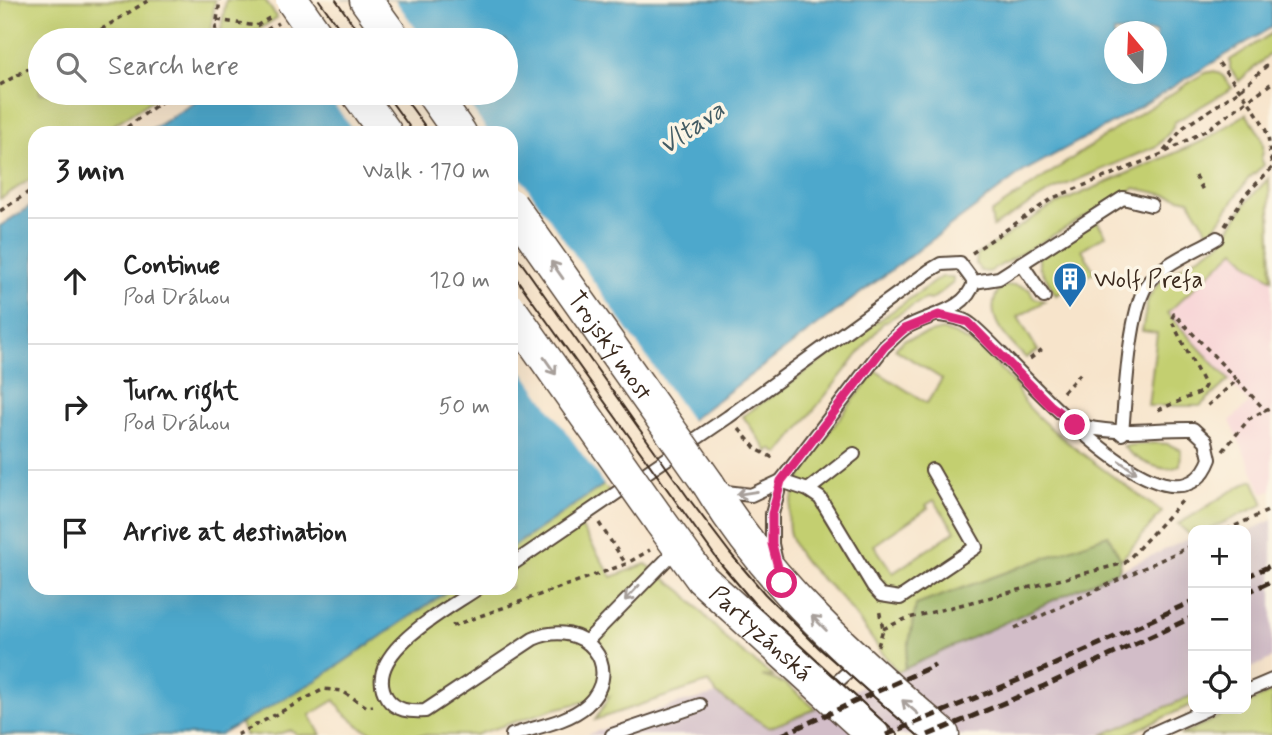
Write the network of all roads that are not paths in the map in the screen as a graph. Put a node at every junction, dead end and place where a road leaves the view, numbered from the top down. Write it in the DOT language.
graph roads {
  1 [pos="366,0"];
  2 [pos="285,6"];
  3 [pos="308,28"];
  4 [pos="386,28"];
  5 [pos="366,105"];
  6 [pos="440,105"];
  7 [pos="381,126"];
  8 [pos="455,126"];
  9 [pos="1151,205"];
  10 [pos="518,215"];
  11 [pos="1217,238"];
  12 [pos="1021,263"];
  13 [pos="974,282"];
  14 [pos="1044,297"];
  15 [pos="939,315"];
  16 [pos="518,320"];
  17 [pos="1075,425"];
  18 [pos="1122,434"];
  19 [pos="854,454"];
  20 [pos="932,470"];
  21 [pos="781,481"];
  22 [pos="711,488"];
  23 [pos="808,490"];
  24 [pos="664,538"];
  25 [pos="518,560"];
  26 [pos="782,583"];
  27 [pos="468,595"];
  28 [pos="587,641"];
  29 [pos="868,657"];
  30 [pos="1272,680"];
  31 [pos="1251,689"];
  32 [pos="825,693"];
  33 [pos="700,705"];
  34 [pos="1196,714"];
  35 [pos="512,735"];
  36 [pos="612,735"];
  37 [pos="873,735"];
  38 [pos="943,735"];
  39 [pos="1149,735"];
  1 -- 4 [label="main road"];
  2 -- 3 [label="main road, bridge"];
  5 -- 7 [label="main road"];
  6 -- 8 [label="main road"];
  9 -- 12 [label="lane"];
  22 -- 10 [label="main road, Trojský most, one-way, bridge"];
  11 -- 18 [label="lane"];
  12 -- 13 [label="lane"];
  12 -- 14 [label="lane"];
  13 -- 15 [label="lane"];
  13 -- 25 [label="lane"];
  15 -- 17 [label="lane"];
  15 -- 21 [label="lane"];
  16 -- 24 [label="main road, one-way, bridge"];
  17 -- 18 [label="lane"];
  17 -- 18 [label="lane, one-way"];
  19 -- 23 [label="lane"];
  20 -- 23 [label="lane"];
  21 -- 22 [label="lane, one-way"];
  21 -- 23 [label="lane"];
  21 -- 26 [label="lane"];
  22 -- 26 [label="main road, Partyzánská"];
  24 -- 28 [label="lane, one-way"];
  24 -- 32 [label="main road, Partyzánská"];
  29 -- 26 [label="main road, Partyzánská, one-way"];
  27 -- 28 [label="lane"];
  28 -- 35 [label="lane"];
  29 -- 32 [label="lane"];
  38 -- 29 [label="main road, Partyzánská, one-way"];
  30 -- 31 [label="lane"];
  32 -- 37 [label="main road, Partyzánská"];
  33 -- 36 [label="lane"];
  34 -- 39 [label="lane"];
}
